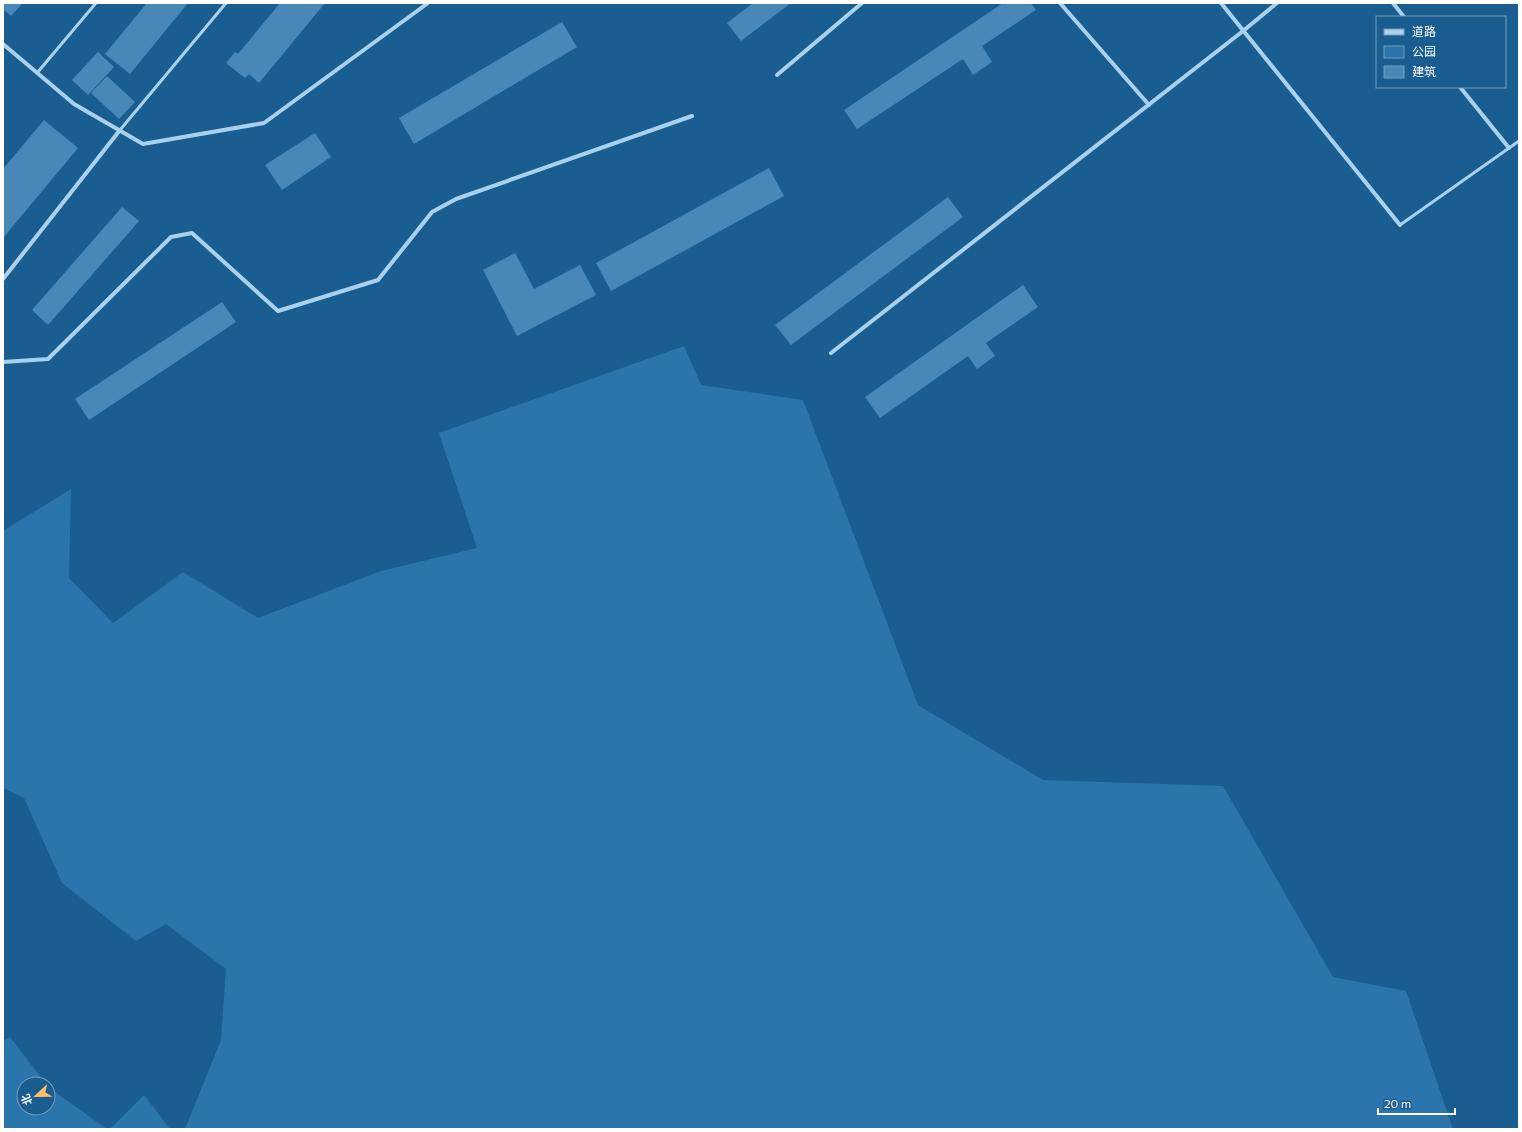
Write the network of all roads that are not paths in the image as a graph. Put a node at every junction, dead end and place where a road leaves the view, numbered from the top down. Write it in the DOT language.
graph roads {
  1 [pos="96,3"];
  2 [pos="226,3"];
  3 [pos="427,3"];
  4 [pos="862,3"];
  5 [pos="1060,3"];
  6 [pos="1221,3"];
  7 [pos="1277,3"];
  8 [pos="1393,3"];
  9 [pos="1403,16"];
  10 [pos="1243,31"];
  11 [pos="3,44"];
  12 [pos="37,72"];
  13 [pos="777,75"];
  14 [pos="1461,88"];
  15 [pos="1149,105"];
  16 [pos="692,116"];
  17 [pos="120,130"];
  18 [pos="1519,141"];
  19 [pos="1509,148"];
  20 [pos="1400,225"];
  21 [pos="3,278"];
  22 [pos="831,353"];
  23 [pos="3,362"];
  1 -- 12 [label="lane"];
  2 -- 17 [label="lane"];
  3 -- 17 [label="street"];
  4 -- 13 [label="street"];
  5 -- 15 [label="street"];
  6 -- 10 [label="street"];
  7 -- 10 [label="street"];
  8 -- 9 [label="street"];
  10 -- 15 [label="street"];
  10 -- 20 [label="street"];
  11 -- 12 [label="street"];
  12 -- 17 [label="street"];
  14 -- 19 [label="street"];
  15 -- 22 [label="street"];
  16 -- 23 [label="street"];
  17 -- 21 [label="street"];
  18 -- 19 [label="lane"];
  19 -- 20 [label="lane"];
}
